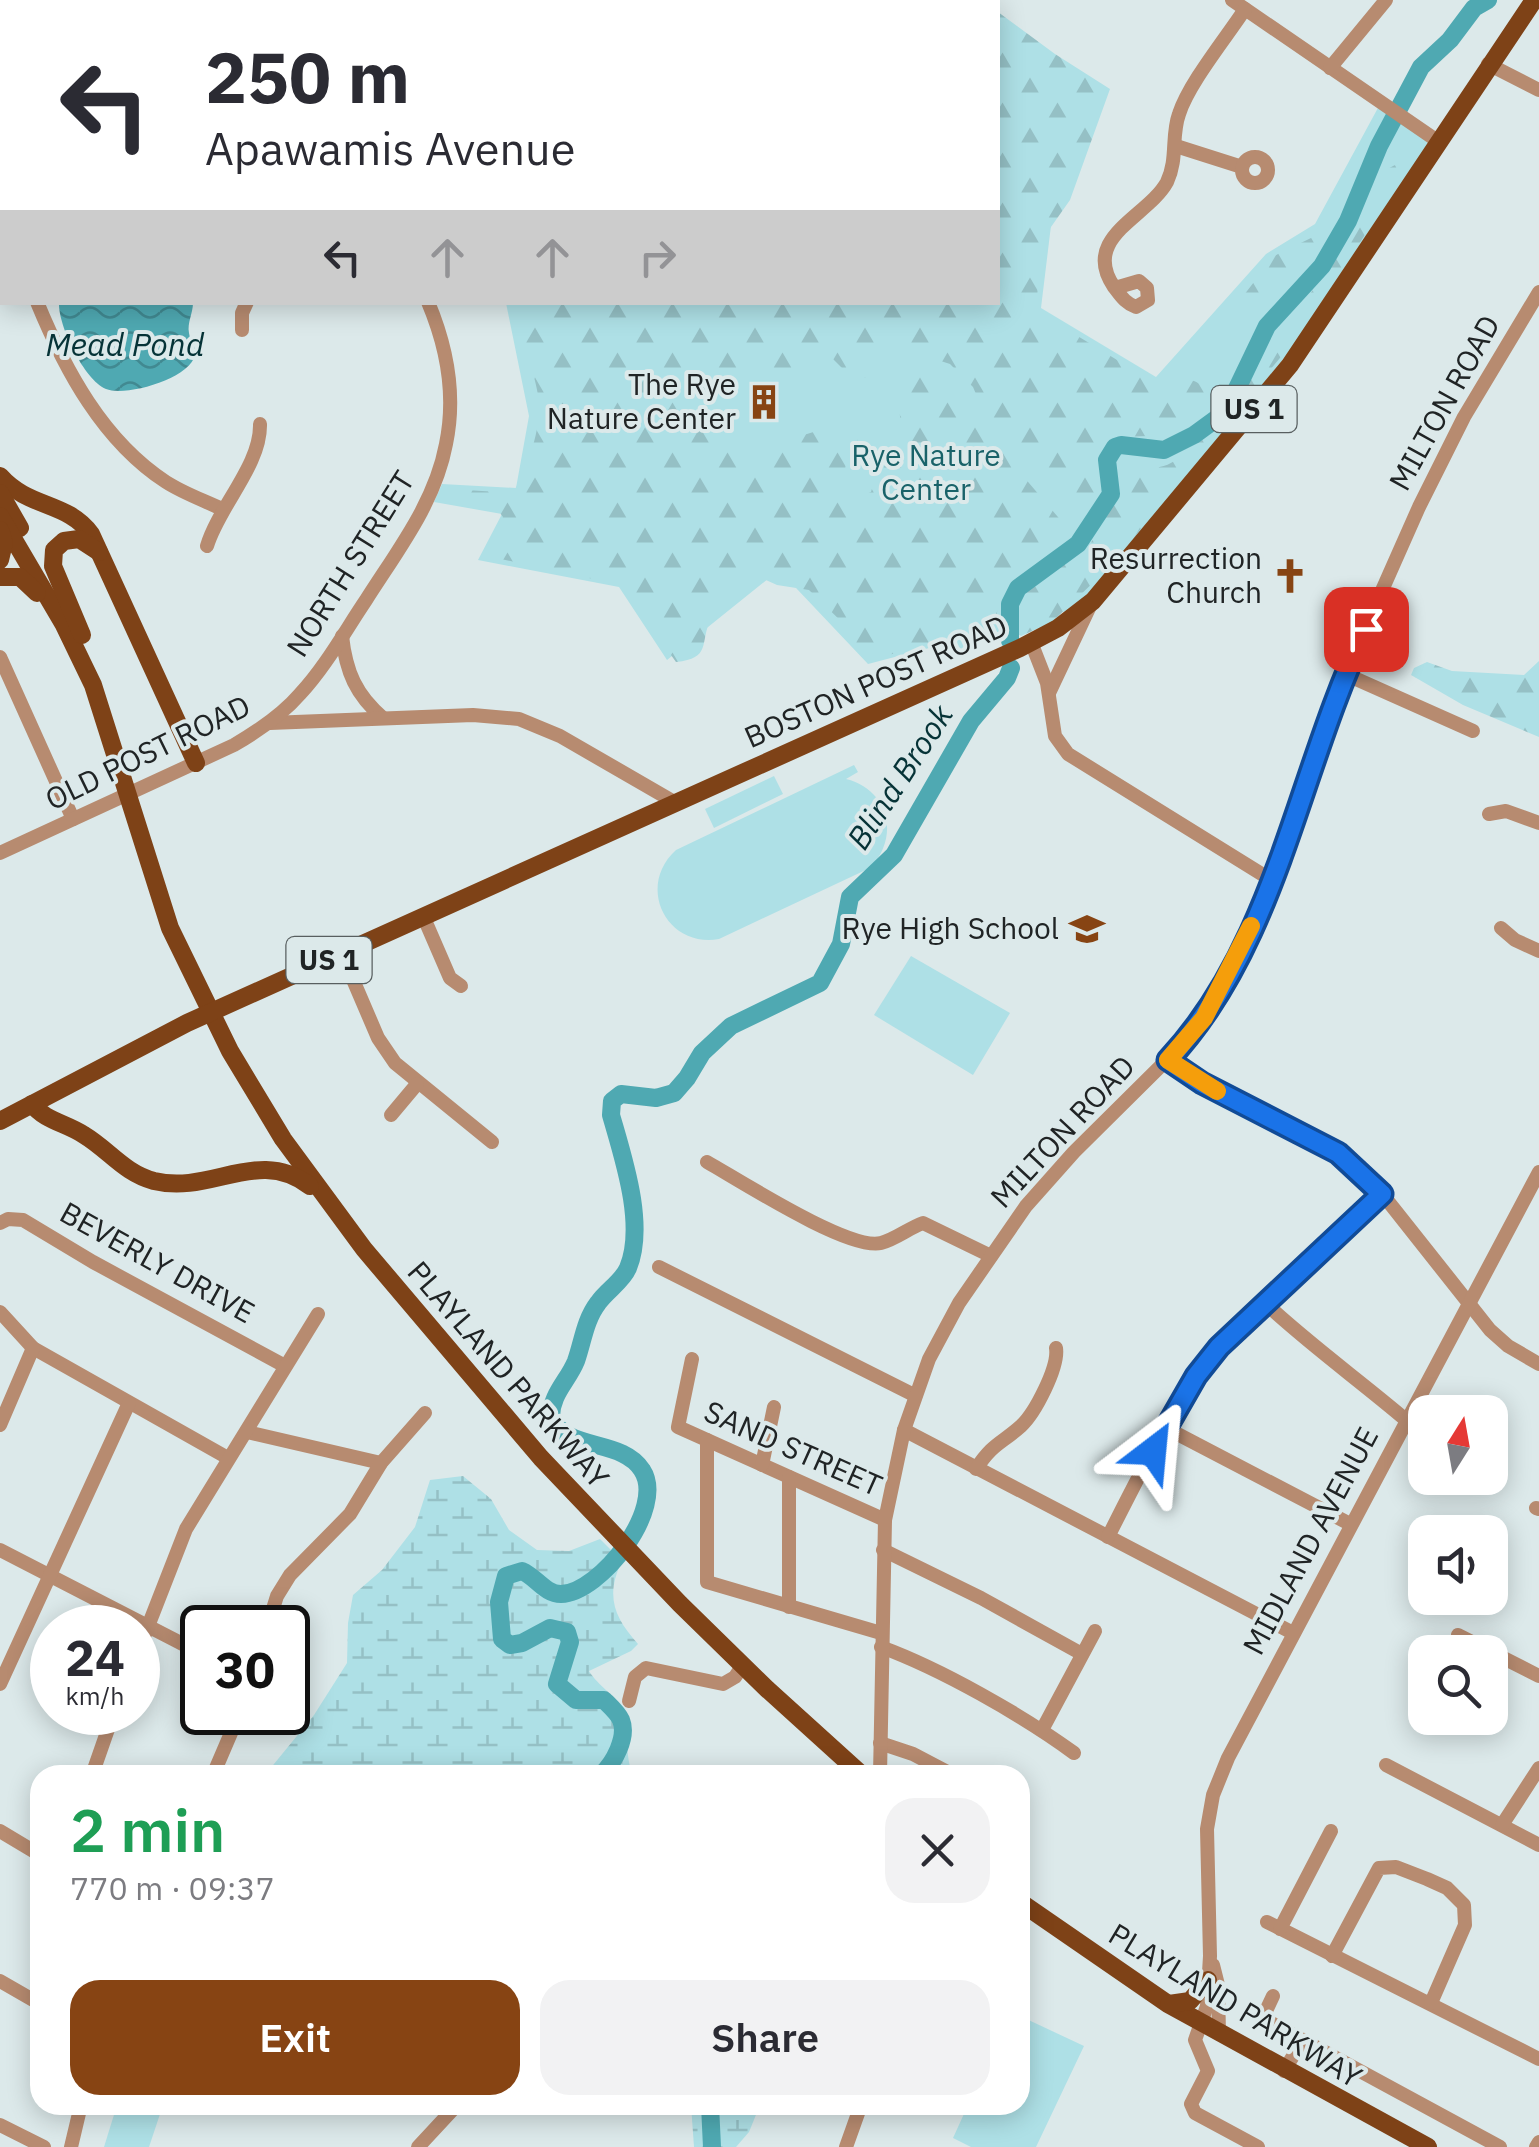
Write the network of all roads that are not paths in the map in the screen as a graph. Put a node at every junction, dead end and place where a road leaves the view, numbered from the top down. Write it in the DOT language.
graph roads {
  1 [pos="1386,0"];
  2 [pos="1534,0"];
  3 [pos="1240,4"];
  4 [pos="1488,64"];
  5 [pos="1330,68"];
  6 [pos="1539,90"];
  7 [pos="1440,142"];
  8 [pos="1176,146"];
  9 [pos="1242,167"];
  10 [pos="1115,288"];
  11 [pos="1539,292"];
  12 [pos="38,305"];
  13 [pos="246,305"];
  14 [pos="430,305"];
  15 [pos="242,330"];
  16 [pos="260,424"];
  17 [pos="0,476"];
  18 [pos="0,493"];
  19 [pos="222,508"];
  20 [pos="0,516"];
  21 [pos="0,530"];
  22 [pos="207,546"];
  23 [pos="102,555"];
  24 [pos="0,560"];
  25 [pos="0,577"];
  26 [pos="1092,601"];
  27 [pos="82,635"];
  28 [pos="342,636"];
  29 [pos="1031,642"];
  30 [pos="79,655"];
  31 [pos="0,657"];
  32 [pos="1345,674"];
  33 [pos="1048,694"];
  34 [pos="383,718"];
  35 [pos="270,722"];
  36 [pos="1473,731"];
  37 [pos="196,763"];
  38 [pos="676,803"];
  39 [pos="1490,814"];
  40 [pos="73,819"];
  41 [pos="1539,823"];
  42 [pos="0,853"];
  43 [pos="1273,881"];
  44 [pos="424,918"];
  45 [pos="1502,928"];
  46 [pos="1539,951"];
  47 [pos="342,954"];
  48 [pos="185,955"];
  49 [pos="462,986"];
  50 [pos="1168,1060"];
  51 [pos="417,1084"];
  52 [pos="32,1104"];
  53 [pos="391,1115"];
  54 [pos="0,1121"];
  55 [pos="492,1142"];
  56 [pos="708,1162"];
  57 [pos="1539,1172"];
  58 [pos="1382,1194"];
  59 [pos="324,1198"];
  60 [pos="0,1223"];
  61 [pos="991,1256"];
  62 [pos="659,1267"];
  63 [pos="1264,1304"];
  64 [pos="1468,1304"];
  65 [pos="0,1312"];
  66 [pos="318,1314"];
  67 [pos="33,1348"];
  68 [pos="1056,1348"];
  69 [pos="692,1359"];
  70 [pos="1539,1364"];
  71 [pos="286,1366"];
  72 [pos="914,1395"];
  73 [pos="129,1402"];
  74 [pos="774,1406"];
  75 [pos="425,1412"];
  76 [pos="1406,1420"];
  77 [pos="0,1425"];
  78 [pos="1166,1428"];
  79 [pos="904,1430"];
  80 [pos="247,1432"];
  81 [pos="707,1440"];
  82 [pos="228,1458"];
  83 [pos="381,1462"];
  84 [pos="762,1465"];
  85 [pos="976,1468"];
  86 [pos="789,1477"];
  87 [pos="885,1520"];
  88 [pos="1350,1524"];
  89 [pos="1108,1538"];
  90 [pos="0,1550"];
  91 [pos="883,1550"];
  92 [pos="48,1576"];
  93 [pos="104,1605"];
  94 [pos="156,1605"];
  95 [pos="274,1605"];
  96 [pos="789,1607"];
  97 [pos="1095,1631"];
  98 [pos="1294,1633"];
  99 [pos="881,1640"];
  100 [pos="1082,1654"];
  101 [pos="1508,1660"];
  102 [pos="742,1665"];
  103 [pos="1539,1676"];
  104 [pos="0,1684"];
  105 [pos="629,1701"];
  106 [pos="1042,1730"];
  107 [pos="106,1735"];
  108 [pos="230,1735"];
  109 [pos="880,1743"];
  110 [pos="1074,1753"];
  111 [pos="95,1765"];
  112 [pos="217,1765"];
  113 [pos="851,1765"];
  114 [pos="880,1765"];
  115 [pos="934,1765"];
  116 [pos="1386,1765"];
  117 [pos="1539,1768"];
  118 [pos="1502,1825"];
  119 [pos="0,1831"];
  120 [pos="1331,1831"];
  121 [pos="1539,1844"];
  122 [pos="30,1849"];
  123 [pos="1030,1909"];
  124 [pos="1210,1956"];
  125 [pos="1332,1956"];
  126 [pos="1208,1980"];
  127 [pos="0,1981"];
  128 [pos="1273,1996"];
  129 [pos="30,1998"];
  130 [pos="1431,2003"];
  131 [pos="1168,2004"];
  132 [pos="1199,2022"];
  133 [pos="1219,2034"];
  134 [pos="1302,2041"];
  135 [pos="1539,2059"];
  136 [pos="1284,2070"];
  137 [pos="78,2115"];
  138 [pos="447,2115"];
  139 [pos="857,2115"];
  140 [pos="0,2126"];
  141 [pos="44,2147"];
  142 [pos="72,2147"];
  143 [pos="418,2147"];
  144 [pos="846,2147"];
  145 [pos="1258,2147"];
  146 [pos="1428,2147"];
  147 [pos="1500,2147"];
  1 -- 5 [label="street"];
  2 -- 4 [label="main road, BOSTON POST ROAD / US 1"];
  3 -- 5 [label="street"];
  3 -- 8 [label="street"];
  4 -- 6 [label="street"];
  4 -- 7 [label="main road, BOSTON POST ROAD / US 1"];
  5 -- 7 [label="street"];
  7 -- 26 [label="main road, BOSTON POST ROAD / US 1"];
  8 -- 9 [label="street"];
  8 -- 10 [label="street"];
  11 -- 32 [label="street, MILTON ROAD"];
  12 -- 19 [label="street"];
  13 -- 15 [label="street"];
  14 -- 28 [label="street, NORTH STREET"];
  16 -- 19 [label="street"];
  17 -- 23 [label="main road"];
  18 -- 27 [label="main road, PLAYLAND PARKWAY"];
  19 -- 22 [label="street"];
  20 -- 30 [label="main road, PLAYLAND PARKWAY"];
  21 -- 24 [label="main road"];
  23 -- 27 [label="main road"];
  23 -- 37 [label="main road"];
  25 -- 30 [label="main road"];
  26 -- 29 [label="main road, BOSTON POST ROAD / US 1"];
  26 -- 33 [label="street"];
  27 -- 48 [label="main road, PLAYLAND PARKWAY"];
  28 -- 34 [label="street"];
  28 -- 35 [label="street, NORTH STREET"];
  29 -- 33 [label="street"];
  29 -- 38 [label="main road, BOSTON POST ROAD / US 1"];
  30 -- 48 [label="main road, PLAYLAND PARKWAY"];
  31 -- 40 [label="street"];
  32 -- 36 [label="street"];
  32 -- 43 [label="street, MILTON ROAD"];
  33 -- 43 [label="street"];
  34 -- 35 [label="street, OLD POST ROAD"];
  34 -- 38 [label="street, OLD POST ROAD"];
  35 -- 37 [label="street, OLD POST ROAD"];
  37 -- 40 [label="street, OLD POST ROAD"];
  38 -- 44 [label="main road, BOSTON POST ROAD / US 1"];
  39 -- 41 [label="street"];
  40 -- 42 [label="street, OLD POST ROAD"];
  43 -- 50 [label="street, MILTON ROAD"];
  44 -- 47 [label="main road, BOSTON POST ROAD / US 1"];
  44 -- 49 [label="street"];
  45 -- 46 [label="street"];
  47 -- 51 [label="street"];
  47 -- 52 [label="main road, BOSTON POST ROAD / US 1"];
  48 -- 59 [label="main road, PLAYLAND PARKWAY"];
  50 -- 58 [label="street"];
  50 -- 61 [label="street, MILTON ROAD"];
  51 -- 53 [label="street"];
  51 -- 55 [label="street"];
  52 -- 54 [label="main road, BOSTON POST ROAD / US 1"];
  52 -- 59 [label="main road"];
  56 -- 61 [label="street"];
  57 -- 64 [label="street, MIDLAND AVENUE"];
  58 -- 63 [label="street"];
  58 -- 64 [label="street"];
  59 -- 102 [label="main road, PLAYLAND PARKWAY"];
  60 -- 71 [label="street, BEVERLY DRIVE"];
  61 -- 72 [label="street, MILTON ROAD"];
  62 -- 72 [label="street"];
  63 -- 76 [label="street"];
  63 -- 78 [label="street"];
  64 -- 70 [label="street"];
  64 -- 76 [label="street, MIDLAND AVENUE"];
  65 -- 67 [label="street"];
  66 -- 71 [label="street"];
  67 -- 73 [label="street"];
  67 -- 77 [label="street"];
  68 -- 85 [label="street"];
  69 -- 81 [label="street, SAND STREET"];
  71 -- 80 [label="street"];
  72 -- 79 [label="street, MILTON ROAD"];
  73 -- 82 [label="street"];
  73 -- 92 [label="street"];
  74 -- 84 [label="street"];
  75 -- 83 [label="street"];
  76 -- 88 [label="street, MIDLAND AVENUE"];
  78 -- 88 [label="street"];
  78 -- 89 [label="street"];
  79 -- 85 [label="street"];
  79 -- 87 [label="street, MILTON ROAD"];
  80 -- 82 [label="street"];
  80 -- 83 [label="street"];
  81 -- 84 [label="street, SAND STREET"];
  81 -- 96 [label="street"];
  82 -- 94 [label="street"];
  83 -- 95 [label="street"];
  84 -- 86 [label="street, SAND STREET"];
  85 -- 89 [label="street"];
  86 -- 87 [label="street, SAND STREET"];
  86 -- 96 [label="street"];
  87 -- 91 [label="street, MILTON ROAD"];
  88 -- 98 [label="street, MIDLAND AVENUE"];
  89 -- 98 [label="street"];
  90 -- 92 [label="street"];
  91 -- 99 [label="street, MILTON ROAD"];
  91 -- 100 [label="street"];
  92 -- 93 [label="street"];
  92 -- 104 [label="street"];
  96 -- 99 [label="street"];
  97 -- 100 [label="street"];
  98 -- 124 [label="street, MIDLAND AVENUE"];
  99 -- 106 [label="street"];
  99 -- 109 [label="street, MILTON ROAD"];
  100 -- 106 [label="street"];
  101 -- 103 [label="street"];
  102 -- 105 [label="street"];
  102 -- 113 [label="main road, PLAYLAND PARKWAY"];
  106 -- 110 [label="street"];
  107 -- 111 [label="street"];
  108 -- 112 [label="street"];
  109 -- 114 [label="street, MILTON ROAD"];
  109 -- 115 [label="street"];
  116 -- 118 [label="street"];
  117 -- 118 [label="street"];
  118 -- 121 [label="street"];
  119 -- 122 [label="street"];
  120 -- 125 [label="street"];
  123 -- 131 [label="main road, PLAYLAND PARKWAY"];
  124 -- 126 [label="street, MIDLAND AVENUE"];
  124 -- 133 [label="street, MIDLAND AVENUE"];
  125 -- 130 [label="street"];
  125 -- 130 [label="street"];
  126 -- 131 [label="main road"];
  126 -- 132 [label="street, MIDLAND AVENUE"];
  127 -- 129 [label="street"];
  128 -- 134 [label="street"];
  130 -- 135 [label="street"];
  131 -- 132 [label="main road, PLAYLAND PARKWAY"];
  132 -- 133 [label="main road, PLAYLAND PARKWAY"];
  132 -- 145 [label="street"];
  133 -- 136 [label="main road, PLAYLAND PARKWAY"];
  134 -- 136 [label="street"];
  134 -- 147 [label="street"];
  136 -- 146 [label="main road, PLAYLAND PARKWAY"];
  137 -- 142 [label="street"];
  138 -- 143 [label="street"];
  139 -- 144 [label="street"];
  140 -- 141 [label="street"];
}
